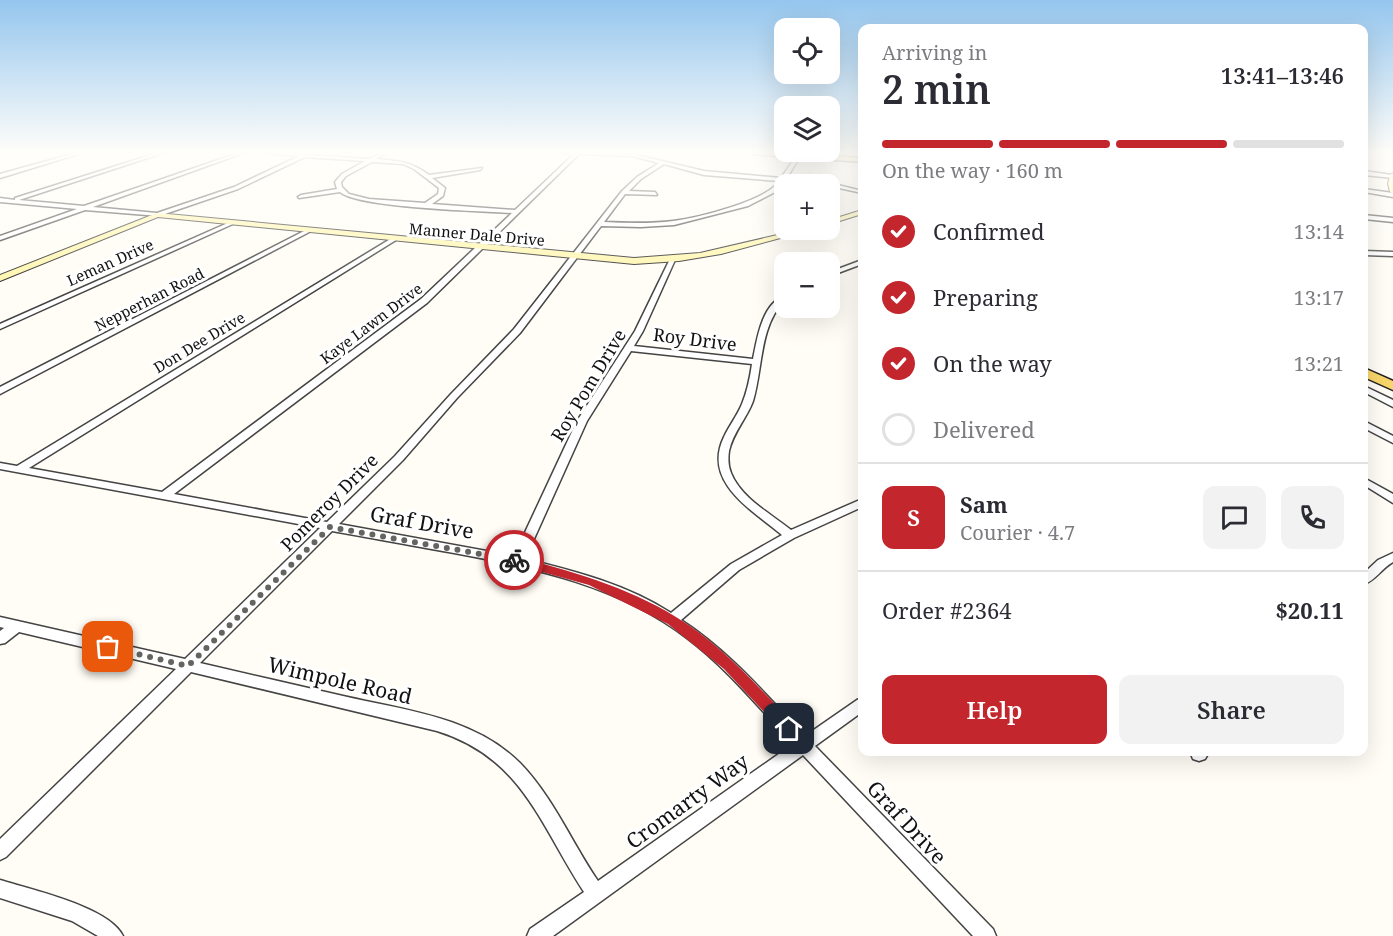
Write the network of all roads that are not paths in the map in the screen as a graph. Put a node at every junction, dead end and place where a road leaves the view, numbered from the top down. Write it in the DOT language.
graph roads {
  1 [pos="29,196"];
  2 [pos="121,196"];
  3 [pos="213,196"];
  4 [pos="352,196"];
  5 [pos="440,196"];
  6 [pos="535,196"];
  7 [pos="621,196"];
  8 [pos="767,196"];
  9 [pos="0,200"];
  10 [pos="12,201"];
  11 [pos="0,205"];
  12 [pos="425,206"];
  13 [pos="86,208"];
  14 [pos="518,212"];
  15 [pos="858,213"];
  16 [pos="157,215"];
  17 [pos="1368,217"];
  18 [pos="840,219"];
  19 [pos="1393,220"];
  20 [pos="232,223"];
  21 [pos="599,224"];
  22 [pos="310,230"];
  23 [pos="0,238"];
  24 [pos="394,239"];
  25 [pos="774,239"];
  26 [pos="481,248"];
  27 [pos="1368,254"];
  28 [pos="1393,254"];
  29 [pos="574,257"];
  30 [pos="672,260"];
  31 [pos="858,264"];
  32 [pos="840,270"];
  33 [pos="0,278"];
  34 [pos="774,310"];
  35 [pos="0,327"];
  36 [pos="630,348"];
  37 [pos="757,362"];
  38 [pos="1368,374"];
  39 [pos="1393,386"];
  40 [pos="0,391"];
  41 [pos="1368,391"];
  42 [pos="1393,404"];
  43 [pos="1368,426"];
  44 [pos="1393,440"];
  45 [pos="0,466"];
  46 [pos="20,469"];
  47 [pos="1368,483"];
  48 [pos="164,496"];
  49 [pos="1393,499"];
  50 [pos="858,505"];
  51 [pos="330,527"];
  52 [pos="790,535"];
  53 [pos="1393,557"];
  54 [pos="518,561"];
  55 [pos="1368,576"];
  56 [pos="672,620"];
  57 [pos="7,624"];
  58 [pos="0,639"];
  59 [pos="188,666"];
  60 [pos="858,707"];
  61 [pos="805,744"];
  62 [pos="0,851"];
  63 [pos="0,889"];
  64 [pos="596,894"];
  65 [pos="113,936"];
  66 [pos="537,936"];
  67 [pos="986,936"];
  1 -- 10 [label="street"];
  2 -- 13 [label="street"];
  3 -- 16 [label="street"];
  4 -- 12 [label="street"];
  5 -- 12 [label="street"];
  6 -- 14 [label="street, Kaye Lawn Drive"];
  7 -- 21 [label="street, Pomeroy Drive"];
  8 -- 21 [label="street"];
  9 -- 10 [label="street, Manner Dale Drive"];
  10 -- 11 [label="street"];
  10 -- 13 [label="street, Manner Dale Drive"];
  12 -- 14 [label="street"];
  13 -- 16 [label="street, Manner Dale Drive"];
  13 -- 23 [label="street"];
  14 -- 26 [label="street, Kaye Lawn Drive"];
  15 -- 18 [label="street"];
  16 -- 20 [label="street, Manner Dale Drive"];
  16 -- 33 [label="street"];
  17 -- 19 [label="street"];
  20 -- 22 [label="street, Manner Dale Drive"];
  20 -- 35 [label="street, Leman Drive"];
  21 -- 29 [label="street, Pomeroy Drive"];
  22 -- 24 [label="street, Manner Dale Drive"];
  22 -- 40 [label="street, Nepperhan Road"];
  24 -- 26 [label="street, Manner Dale Drive"];
  24 -- 46 [label="street, Don Dee Drive"];
  25 -- 30 [label="street, Manner Dale Drive"];
  26 -- 29 [label="street, Manner Dale Drive"];
  26 -- 48 [label="street, Kaye Lawn Drive"];
  27 -- 28 [label="street"];
  29 -- 30 [label="street, Manner Dale Drive"];
  29 -- 51 [label="street, Pomeroy Drive"];
  30 -- 36 [label="street, Roy Pom Drive"];
  31 -- 32 [label="street"];
  34 -- 37 [label="street"];
  36 -- 37 [label="street, Roy Drive"];
  36 -- 54 [label="street, Roy Pom Drive"];
  37 -- 52 [label="street"];
  38 -- 39 [label="main road"];
  41 -- 42 [label="street"];
  43 -- 44 [label="street"];
  45 -- 46 [label="street, Graf Drive"];
  46 -- 48 [label="street, Graf Drive"];
  47 -- 49 [label="street"];
  48 -- 51 [label="street, Graf Drive"];
  50 -- 52 [label="street"];
  51 -- 54 [label="street, Graf Drive"];
  51 -- 59 [label="street, Pomeroy Drive"];
  52 -- 56 [label="street"];
  53 -- 55 [label="street"];
  54 -- 56 [label="street, Graf Drive"];
  56 -- 61 [label="street, Graf Drive"];
  57 -- 58 [label="street"];
  57 -- 59 [label="street, Wimpole Road"];
  59 -- 62 [label="street, Pomeroy Drive"];
  59 -- 64 [label="street, Wimpole Road"];
  60 -- 61 [label="street, Cromarty Way"];
  61 -- 64 [label="street, Cromarty Way"];
  61 -- 67 [label="street, Graf Drive"];
  63 -- 65 [label="street"];
  64 -- 66 [label="street, Cromarty Way"];
}
